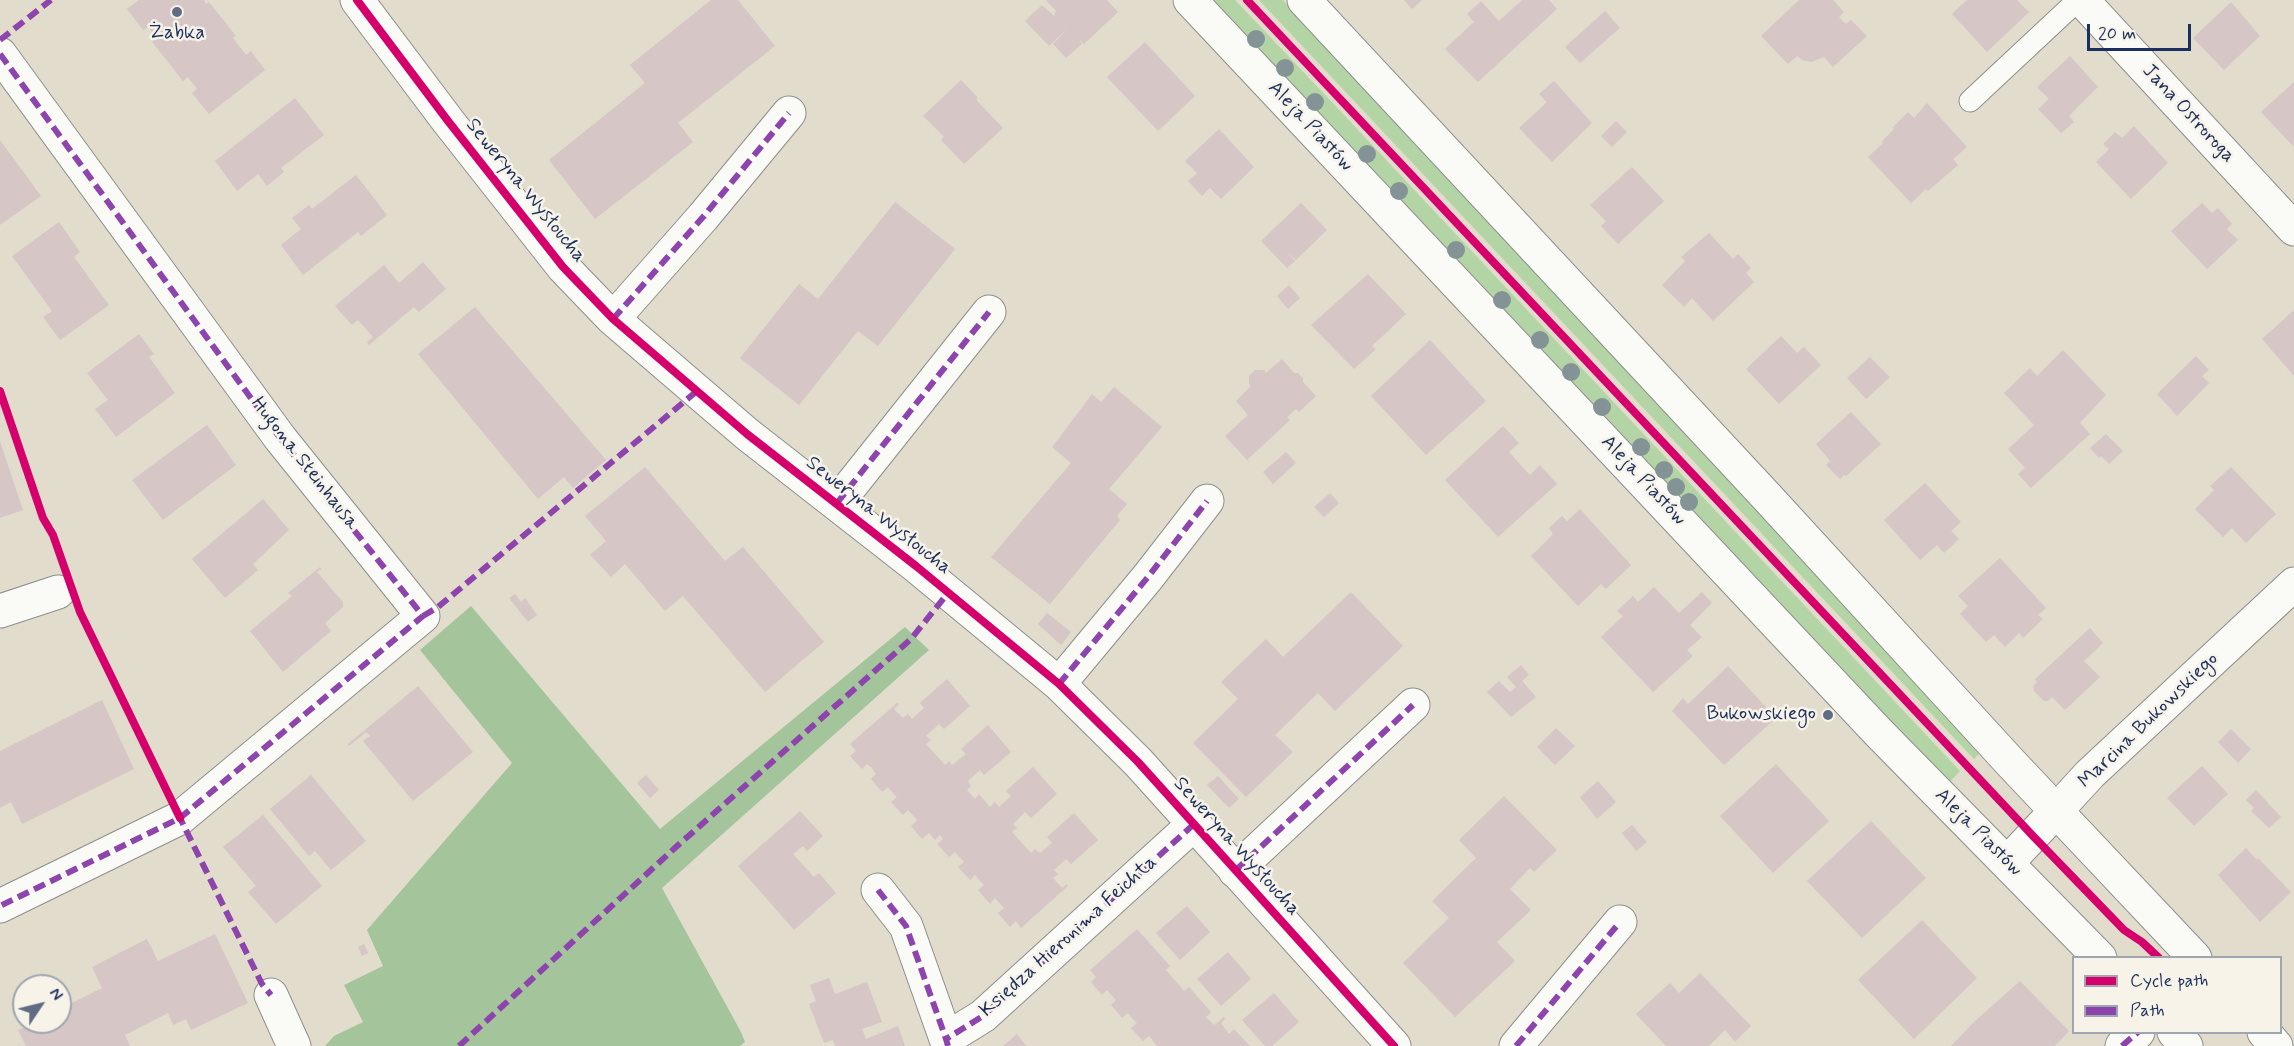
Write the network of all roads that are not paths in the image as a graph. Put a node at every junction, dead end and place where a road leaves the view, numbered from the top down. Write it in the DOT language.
graph roads {
  1 [pos="357,0"];
  2 [pos="1190,0"];
  3 [pos="1304,0"];
  4 [pos="2080,0"];
  5 [pos="0,54"];
  6 [pos="1970,101"];
  7 [pos="789,113"];
  8 [pos="2294,229"];
  9 [pos="989,312"];
  10 [pos="613,320"];
  11 [pos="1207,501"];
  12 [pos="837,503"];
  13 [pos="2294,584"];
  14 [pos="58,592"];
  15 [pos="0,612"];
  16 [pos="1059,684"];
  17 [pos="1413,705"];
  18 [pos="2056,811"];
  19 [pos="1194,824"];
  20 [pos="2008,862"];
  21 [pos="1235,871"];
  22 [pos="878,890"];
  23 [pos="0,906"];
  24 [pos="1620,922"];
  25 [pos="2099,956"];
  26 [pos="2194,956"];
  27 [pos="271,995"];
  28 [pos="2136,1034"];
  29 [pos="2176,1034"];
  30 [pos="2266,1034"];
  31 [pos="947,1043"];
  32 [pos="294,1046"];
  33 [pos="1394,1046"];
  34 [pos="1516,1046"];
  35 [pos="2122,1046"];
  36 [pos="2186,1046"];
  37 [pos="2276,1046"];
  1 -- 10 [label="street, Seweryna Wysłoucha"];
  2 -- 20 [label="street, Aleja Piastów"];
  3 -- 18 [label="street"];
  4 -- 6 [label="lane"];
  4 -- 8 [label="street, Jana Ostroroga"];
  5 -- 23 [label="street, Hugona Steinhausa"];
  7 -- 10 [label="street"];
  9 -- 12 [label="street"];
  10 -- 12 [label="street, Seweryna Wysłoucha"];
  11 -- 16 [label="street"];
  12 -- 16 [label="street, Seweryna Wysłoucha"];
  13 -- 18 [label="street, Marcina Bukowskiego"];
  14 -- 15 [label="street"];
  16 -- 19 [label="street, Seweryna Wysłoucha"];
  17 -- 21 [label="street"];
  18 -- 20 [label="street, Marcina Bukowskiego"];
  18 -- 26 [label="street"];
  19 -- 21 [label="street, Seweryna Wysłoucha"];
  19 -- 31 [label="street, Księdza Hieronima Feichta"];
  20 -- 25 [label="street, Aleja Piastów"];
  21 -- 33 [label="street, Seweryna Wysłoucha"];
  22 -- 31 [label="street"];
  24 -- 34 [label="street"];
  27 -- 32 [label="street"];
  28 -- 35 [label="street"];
  29 -- 36 [label="street"];
  30 -- 37 [label="street"];
}
